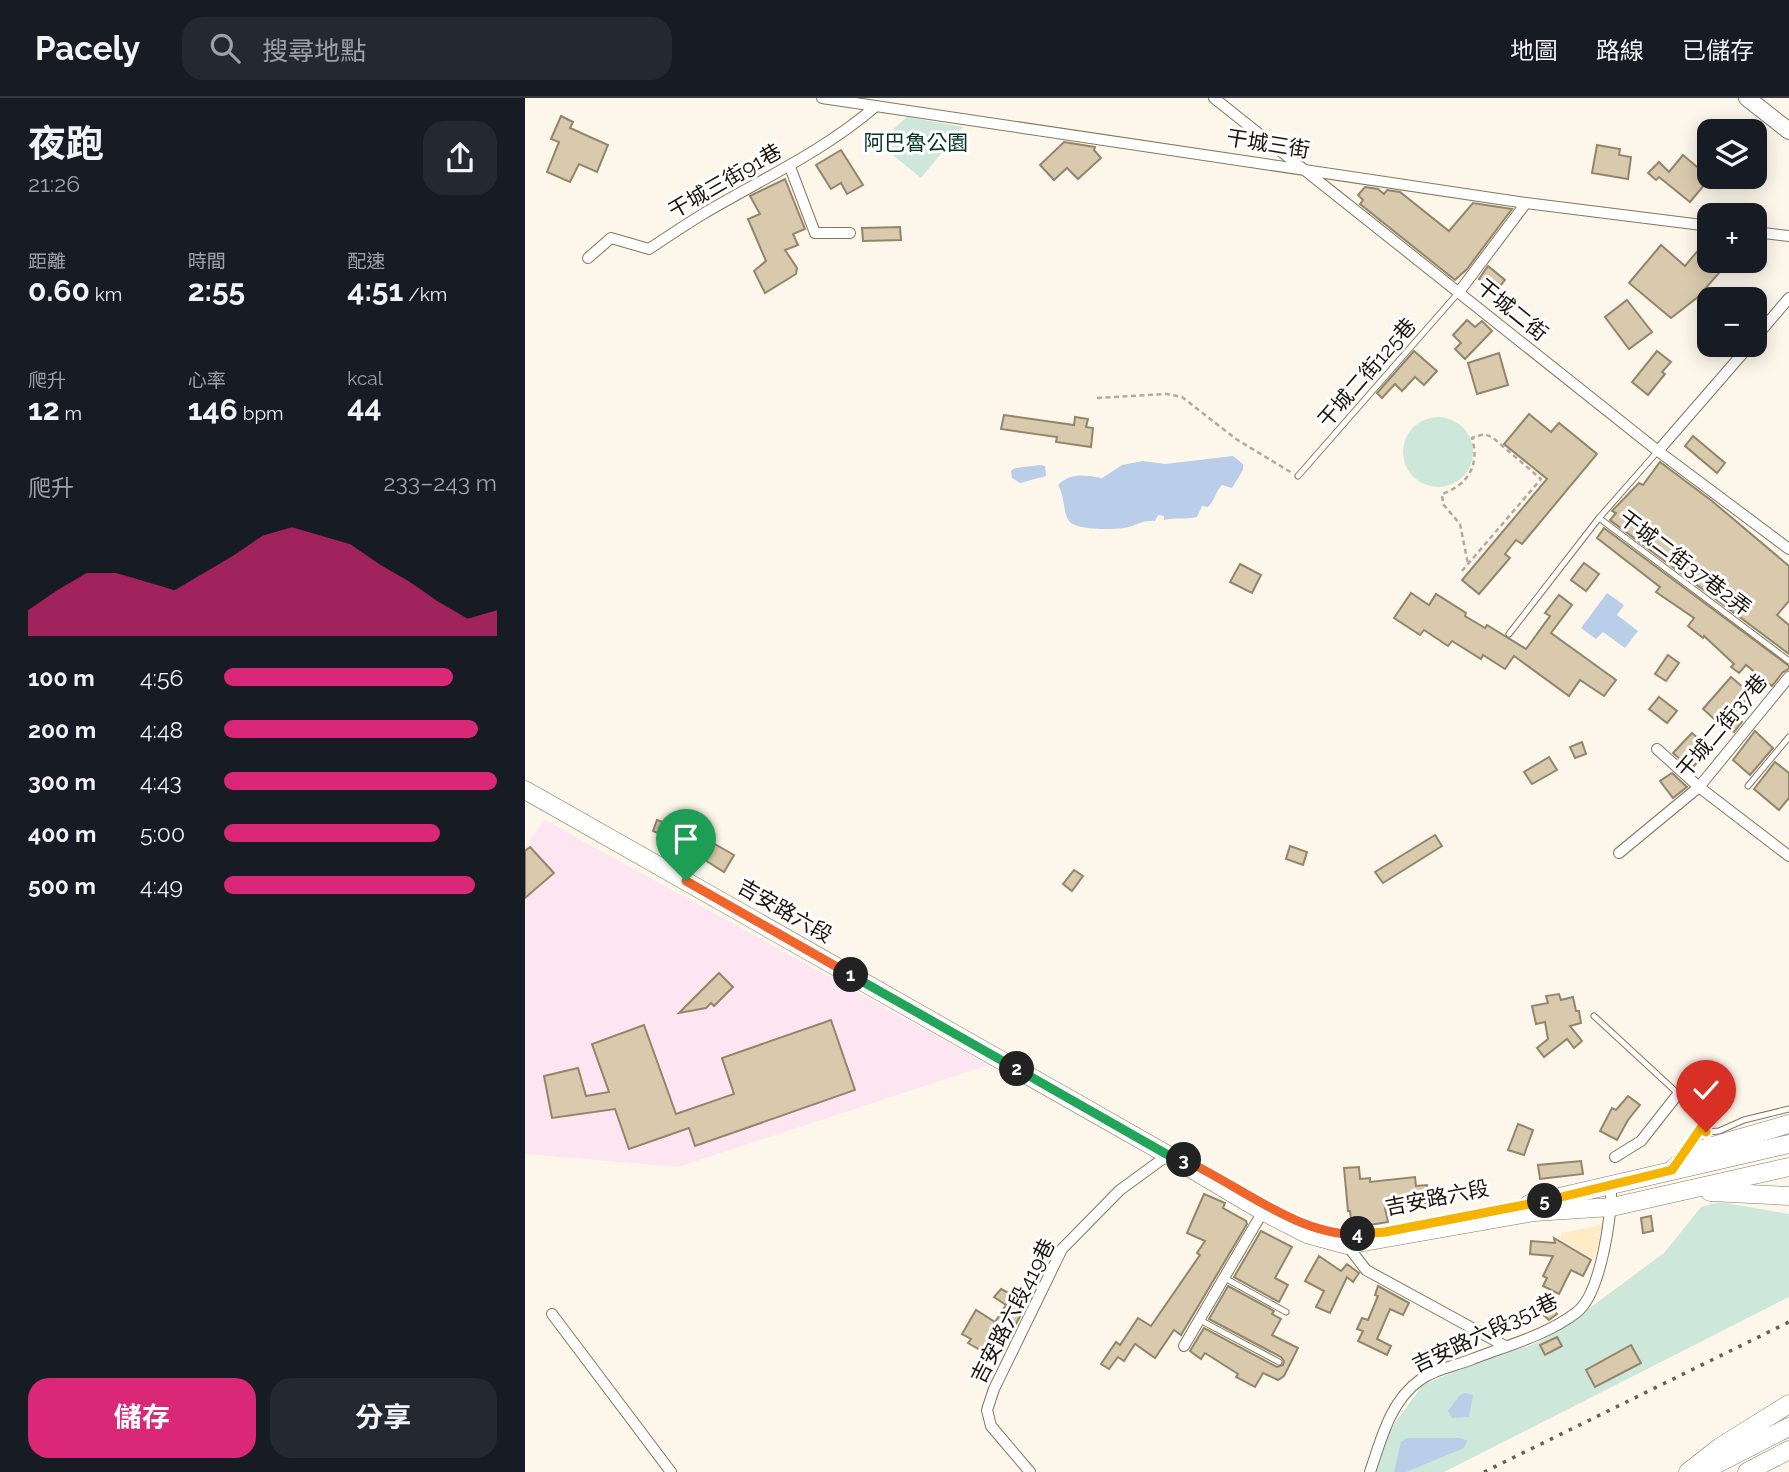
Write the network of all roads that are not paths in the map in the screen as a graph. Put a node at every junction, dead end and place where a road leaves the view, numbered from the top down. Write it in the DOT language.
graph roads {
  1 [pos="822,98"];
  2 [pos="1213,98"];
  3 [pos="1747,98"];
  4 [pos="890,104"];
  5 [pos="876,106"];
  6 [pos="1789,131"];
  7 [pos="790,167"];
  8 [pos="1305,169"];
  9 [pos="1526,203"];
  10 [pos="1697,224"];
  11 [pos="850,233"];
  12 [pos="1767,233"];
  13 [pos="1789,236"];
  14 [pos="588,258"];
  15 [pos="1459,292"];
  16 [pos="1789,298"];
  17 [pos="1767,324"];
  18 [pos="1740,357"];
  19 [pos="1658,451"];
  20 [pos="1298,476"];
  21 [pos="1599,518"];
  22 [pos="1789,550"];
  23 [pos="1509,634"];
  24 [pos="1789,661"];
  25 [pos="1789,677"];
  26 [pos="1789,737"];
  27 [pos="1657,749"];
  28 [pos="1748,786"];
  29 [pos="1699,787"];
  30 [pos="525,790"];
  31 [pos="1619,853"];
  32 [pos="1789,856"];
  33 [pos="1594,1016"];
  34 [pos="1678,1094"];
  35 [pos="1789,1109"];
  36 [pos="1789,1124"];
  37 [pos="1701,1128"];
  38 [pos="1789,1144"];
  39 [pos="1168,1155"];
  40 [pos="1615,1157"];
  41 [pos="1789,1167"];
  42 [pos="1672,1170"];
  43 [pos="1611,1185"];
  44 [pos="1689,1190"];
  45 [pos="1789,1196"];
  46 [pos="1612,1207"];
  47 [pos="1265,1209"];
  48 [pos="1347,1240"];
  49 [pos="1223,1277"];
  50 [pos="1286,1312"];
  51 [pos="552,1314"];
  52 [pos="1199,1319"];
  53 [pos="1184,1346"];
  54 [pos="1505,1346"];
  55 [pos="1279,1362"];
  56 [pos="1789,1404"];
  57 [pos="1789,1427"];
  58 [pos="1787,1451"];
  59 [pos="671,1472"];
  60 [pos="1030,1472"];
  61 [pos="1370,1472"];
  62 [pos="1688,1472"];
  63 [pos="1701,1472"];
  64 [pos="1747,1472"];
  1 -- 5 [label="street, 干城三街"];
  2 -- 8 [label="street, 干城二街"];
  3 -- 6 [label="street"];
  4 -- 5 [label="street, 干城三街"];
  4 -- 8 [label="street, 干城三街"];
  5 -- 7 [label="street, 干城三街91巷"];
  7 -- 11 [label="street"];
  7 -- 14 [label="street, 干城三街91巷"];
  8 -- 9 [label="street, 干城三街"];
  8 -- 15 [label="street, 干城二街"];
  9 -- 10 [label="street, 干城三街"];
  9 -- 15 [label="street"];
  12 -- 13 [label="street"];
  15 -- 19 [label="street, 干城二街"];
  15 -- 20 [label="lane, 干城二街125巷"];
  16 -- 17 [label="street"];
  18 -- 19 [label="street"];
  19 -- 21 [label="lane, 干城二街37巷2弄"];
  19 -- 22 [label="street, 干城二街"];
  21 -- 23 [label="lane"];
  21 -- 24 [label="lane, 干城二街37巷2弄"];
  25 -- 29 [label="street, 干城二街37巷"];
  26 -- 28 [label="lane"];
  27 -- 29 [label="street"];
  29 -- 31 [label="street, 干城二街37巷"];
  29 -- 32 [label="street"];
  30 -- 39 [label="main road, 吉安路六段"];
  33 -- 34 [label="lane"];
  34 -- 37 [label="lane"];
  34 -- 40 [label="street"];
  35 -- 37 [label="lane"];
  36 -- 42 [label="main road"];
  37 -- 42 [label="lane"];
  38 -- 42 [label="main road, 吉安路六段"];
  39 -- 47 [label="main road, 吉安路六段"];
  39 -- 60 [label="street, 吉安路六段419巷"];
  41 -- 44 [label="main road, 吉安路六段"];
  42 -- 43 [label="main road, 吉安路六段"];
  43 -- 46 [label="street, 吉安路六段351巷"];
  43 -- 48 [label="main road, 吉安路六段"];
  44 -- 45 [label="main road"];
  44 -- 46 [label="main road, 吉安路六段"];
  46 -- 48 [label="main road, 吉安路六段"];
  46 -- 54 [label="street, 吉安路六段351巷"];
  47 -- 48 [label="main road, 吉安路六段"];
  47 -- 49 [label="street"];
  48 -- 54 [label="street"];
  49 -- 50 [label="lane"];
  49 -- 52 [label="street"];
  51 -- 59 [label="street"];
  52 -- 53 [label="street"];
  52 -- 55 [label="lane"];
  54 -- 61 [label="street, 吉安路六段351巷"];
  56 -- 62 [label="main road"];
  57 -- 63 [label="main road"];
  58 -- 64 [label="main road"];
}
